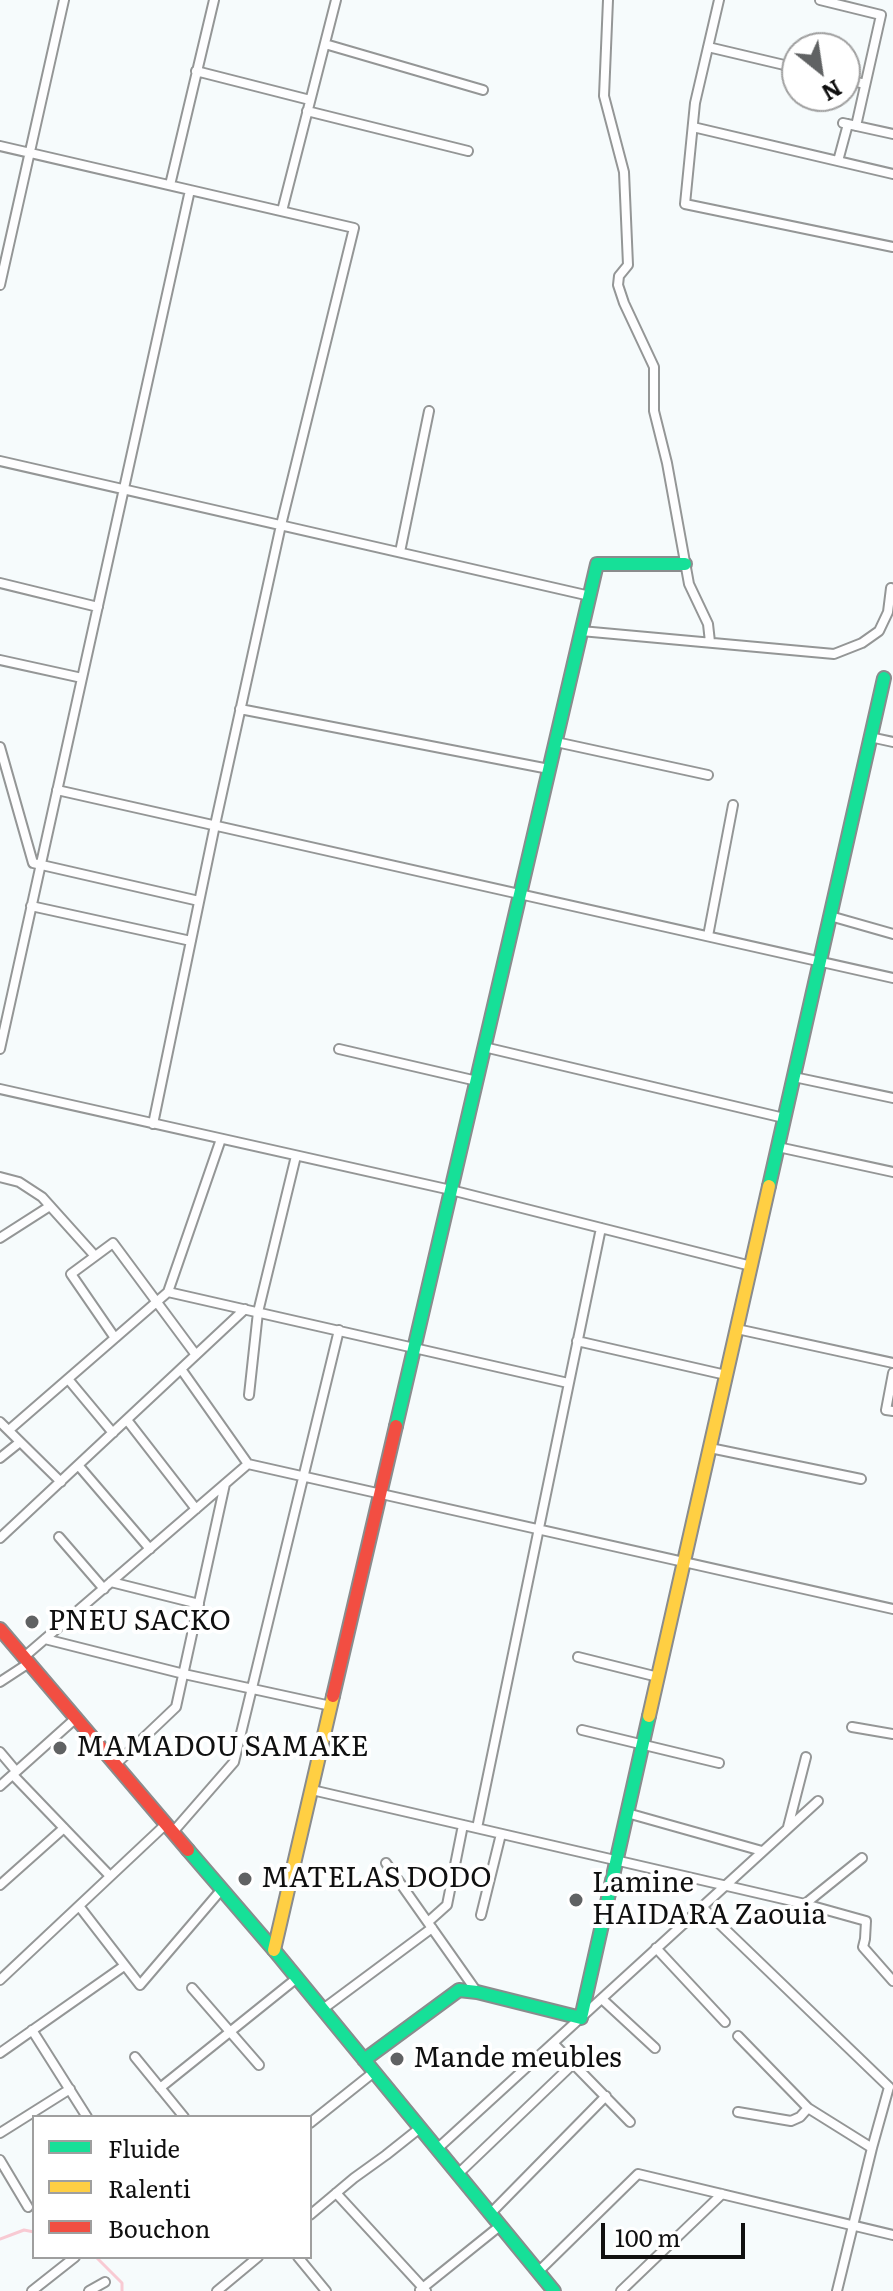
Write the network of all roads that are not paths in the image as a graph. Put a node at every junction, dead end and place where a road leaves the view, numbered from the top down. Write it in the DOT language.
graph roads {
  1 [pos="64,0"];
  2 [pos="214,0"];
  3 [pos="336,0"];
  4 [pos="608,0"];
  5 [pos="719,0"];
  6 [pos="820,0"];
  7 [pos="325,44"];
  8 [pos="708,47"];
  9 [pos="781,64"];
  10 [pos="196,71"];
  11 [pos="861,83"];
  12 [pos="865,84"];
  13 [pos="483,90"];
  14 [pos="310,100"];
  15 [pos="307,111"];
  16 [pos="849,125"];
  17 [pos="693,127"];
  18 [pos="893,134"];
  19 [pos="0,146"];
  20 [pos="468,151"];
  21 [pos="29,153"];
  22 [pos="838,161"];
  23 [pos="893,174"];
  24 [pos="170,185"];
  25 [pos="190,190"];
  26 [pos="282,211"];
  27 [pos="893,247"];
  28 [pos="0,285"];
  29 [pos="429,411"];
  30 [pos="0,461"];
  31 [pos="124,489"];
  32 [pos="281,525"];
  33 [pos="400,552"];
  34 [pos="685,564"];
  35 [pos="0,583"];
  36 [pos="891,588"];
  37 [pos="590,596"];
  38 [pos="98,607"];
  39 [pos="581,631"];
  40 [pos="710,642"];
  41 [pos="0,660"];
  42 [pos="82,678"];
  43 [pos="884,678"];
  44 [pos="240,709"];
  45 [pos="870,737"];
  46 [pos="556,742"];
  47 [pos="893,742"];
  48 [pos="0,747"];
  49 [pos="549,769"];
  50 [pos="708,775"];
  51 [pos="57,790"];
  52 [pos="733,805"];
  53 [pos="215,825"];
  54 [pos="40,864"];
  55 [pos="520,894"];
  56 [pos="199,901"];
  57 [pos="31,906"];
  58 [pos="830,916"];
  59 [pos="893,934"];
  60 [pos="708,936"];
  61 [pos="191,941"];
  62 [pos="820,961"];
  63 [pos="893,978"];
  64 [pos="484,1047"];
  65 [pos="0,1049"];
  66 [pos="339,1049"];
  67 [pos="794,1077"];
  68 [pos="477,1081"];
  69 [pos="0,1089"];
  70 [pos="893,1098"];
  71 [pos="784,1118"];
  72 [pos="153,1124"];
  73 [pos="221,1139"];
  74 [pos="778,1147"];
  75 [pos="296,1156"];
  76 [pos="893,1172"];
  77 [pos="0,1177"];
  78 [pos="451,1190"];
  79 [pos="50,1206"];
  80 [pos="601,1228"];
  81 [pos="0,1238"];
  82 [pos="95,1256"];
  83 [pos="751,1266"];
  84 [pos="168,1292"];
  85 [pos="156,1302"];
  86 [pos="245,1309"];
  87 [pos="258,1312"];
  88 [pos="737,1329"];
  89 [pos="339,1330"];
  90 [pos="115,1338"];
  91 [pos="577,1341"];
  92 [pos="415,1348"];
  93 [pos="196,1355"];
  94 [pos="893,1363"];
  95 [pos="181,1369"];
  96 [pos="893,1373"];
  97 [pos="726,1375"];
  98 [pos="68,1379"];
  99 [pos="568,1383"];
  100 [pos="249,1395"];
  101 [pos="893,1411"];
  102 [pos="127,1420"];
  103 [pos="0,1422"];
  104 [pos="9,1430"];
  105 [pos="113,1433"];
  106 [pos="20,1442"];
  107 [pos="710,1448"];
  108 [pos="0,1458"];
  109 [pos="248,1464"];
  110 [pos="78,1465"];
  111 [pos="303,1476"];
  112 [pos="861,1479"];
  113 [pos="61,1482"];
  114 [pos="225,1484"];
  115 [pos="381,1494"];
  116 [pos="196,1509"];
  117 [pos="538,1529"];
  118 [pos="59,1537"];
  119 [pos="0,1538"];
  120 [pos="150,1549"];
  121 [pos="684,1562"];
  122 [pos="111,1582"];
  123 [pos="104,1589"];
  124 [pos="199,1604"];
  125 [pos="893,1609"];
  126 [pos="0,1629"];
  127 [pos="45,1639"];
  128 [pos="578,1657"];
  129 [pos="27,1660"];
  130 [pos="184,1674"];
  131 [pos="658,1677"];
  132 [pos="0,1682"];
  133 [pos="252,1688"];
  134 [pos="331,1706"];
  135 [pos="76,1718"];
  136 [pos="852,1727"];
  137 [pos="582,1730"];
  138 [pos="893,1734"];
  139 [pos="643,1744"];
  140 [pos="0,1752"];
  141 [pos="806,1757"];
  142 [pos="719,1763"];
  143 [pos="115,1765"];
  144 [pos="14,1773"];
  145 [pos="0,1786"];
  146 [pos="312,1790"];
  147 [pos="818,1801"];
  148 [pos="627,1813"];
  149 [pos="463,1825"];
  150 [pos="64,1828"];
  151 [pos="169,1828"];
  152 [pos="477,1828"];
  153 [pos="788,1828"];
  154 [pos="501,1834"];
  155 [pos="762,1851"];
  156 [pos="862,1858"];
  157 [pos="617,1861"];
  158 [pos="386,1863"];
  159 [pos="110,1876"];
  160 [pos="0,1885"];
  161 [pos="726,1886"];
  162 [pos="222,1889"];
  163 [pos="805,1904"];
  164 [pos="79,1906"];
  165 [pos="702,1907"];
  166 [pos="481,1915"];
  167 [pos="430,1925"];
  168 [pos="656,1948"];
  169 [pos="274,1950"];
  170 [pos="124,1966"];
  171 [pos="297,1978"];
  172 [pos="0,1980"];
  173 [pos="893,1981"];
  174 [pos="192,1988"];
  175 [pos="477,1992"];
  176 [pos="602,1999"];
  177 [pos="323,2009"];
  178 [pos="581,2018"];
  179 [pos="725,2022"];
  180 [pos="32,2030"];
  181 [pos="230,2031"];
  182 [pos="738,2036"];
  183 [pos="553,2043"];
  184 [pos="655,2048"];
  185 [pos="0,2053"];
  186 [pos="135,2057"];
  187 [pos="364,2060"];
  188 [pos="574,2063"];
  189 [pos="259,2065"];
  190 [pos="374,2072"];
  191 [pos="891,2086"];
  192 [pos="160,2088"];
  193 [pos="70,2089"];
  194 [pos="606,2096"];
  195 [pos="808,2108"];
  196 [pos="738,2112"];
  197 [pos="86,2115"];
  198 [pos="182,2115"];
  199 [pos="312,2121"];
  200 [pos="630,2122"];
  201 [pos="420,2128"];
  202 [pos="0,2133"];
  203 [pos="872,2148"];
  204 [pos="437,2149"];
  205 [pos="0,2160"];
  206 [pos="458,2174"];
  207 [pos="336,2193"];
  208 [pos="722,2194"];
  209 [pos="28,2207"];
  210 [pos="312,2213"];
  211 [pos="491,2213"];
  212 [pos="501,2225"];
  213 [pos="852,2225"];
  214 [pos="893,2235"];
  215 [pos="72,2259"];
  216 [pos="256,2259"];
  217 [pos="300,2259"];
  218 [pos="538,2272"];
  219 [pos="105,2282"];
  220 [pos="423,2290"];
  221 [pos="32,2291"];
  222 [pos="89,2291"];
  223 [pos="217,2291"];
  224 [pos="326,2291"];
  225 [pos="554,2291"];
  226 [pos="621,2291"];
  227 [pos="837,2291"];
  1 -- 21 [label="street"];
  2 -- 10 [label="street"];
  3 -- 7 [label="street"];
  4 -- 34 [label="street"];
  5 -- 8 [label="street"];
  6 -- 12 [label="street"];
  7 -- 13 [label="street"];
  7 -- 14 [label="street"];
  8 -- 9 [label="street"];
  8 -- 17 [label="street"];
  10 -- 14 [label="street"];
  10 -- 24 [label="street"];
  11 -- 12 [label="street"];
  12 -- 16 [label="street"];
  14 -- 15 [label="street"];
  15 -- 20 [label="street"];
  15 -- 26 [label="street"];
  16 -- 18 [label="street"];
  16 -- 22 [label="street"];
  17 -- 22 [label="street"];
  17 -- 27 [label="street"];
  19 -- 21 [label="street"];
  21 -- 24 [label="street"];
  21 -- 28 [label="street"];
  22 -- 23 [label="street"];
  24 -- 25 [label="street"];
  25 -- 26 [label="street"];
  25 -- 31 [label="street"];
  26 -- 32 [label="street"];
  29 -- 33 [label="street"];
  30 -- 31 [label="street"];
  31 -- 32 [label="street"];
  31 -- 38 [label="street"];
  32 -- 33 [label="street"];
  32 -- 44 [label="street"];
  33 -- 37 [label="street"];
  34 -- 37 [label="street"];
  34 -- 40 [label="street"];
  35 -- 38 [label="street"];
  36 -- 40 [label="street"];
  37 -- 39 [label="street"];
  38 -- 42 [label="street"];
  39 -- 40 [label="street"];
  39 -- 46 [label="street"];
  41 -- 42 [label="street"];
  42 -- 51 [label="street"];
  43 -- 45 [label="street"];
  44 -- 49 [label="street"];
  44 -- 53 [label="street"];
  45 -- 47 [label="street"];
  45 -- 58 [label="street"];
  46 -- 49 [label="street"];
  46 -- 50 [label="street"];
  48 -- 54 [label="street"];
  49 -- 55 [label="street"];
  51 -- 53 [label="street"];
  51 -- 54 [label="street"];
  52 -- 60 [label="street"];
  53 -- 55 [label="street"];
  53 -- 56 [label="street"];
  54 -- 56 [label="street"];
  54 -- 57 [label="street"];
  55 -- 60 [label="street"];
  55 -- 64 [label="street"];
  56 -- 61 [label="street"];
  57 -- 61 [label="street"];
  57 -- 65 [label="street"];
  58 -- 59 [label="street"];
  58 -- 62 [label="street"];
  60 -- 62 [label="street"];
  61 -- 72 [label="street"];
  62 -- 63 [label="street"];
  62 -- 67 [label="street"];
  64 -- 68 [label="street"];
  64 -- 71 [label="street"];
  66 -- 68 [label="street"];
  67 -- 70 [label="street"];
  67 -- 71 [label="street"];
  68 -- 78 [label="street"];
  69 -- 72 [label="street"];
  71 -- 74 [label="street"];
  72 -- 73 [label="street"];
  73 -- 75 [label="street"];
  73 -- 84 [label="street"];
  74 -- 76 [label="street"];
  74 -- 83 [label="street"];
  75 -- 78 [label="street"];
  75 -- 87 [label="street"];
  77 -- 79 [label="street"];
  78 -- 80 [label="street"];
  78 -- 92 [label="street"];
  79 -- 81 [label="street"];
  79 -- 82 [label="street"];
  80 -- 83 [label="street"];
  80 -- 91 [label="street"];
  82 -- 85 [label="street"];
  82 -- 90 [label="street"];
  83 -- 88 [label="street"];
  84 -- 85 [label="street"];
  84 -- 86 [label="street"];
  85 -- 90 [label="street"];
  85 -- 93 [label="street"];
  86 -- 87 [label="street"];
  86 -- 93 [label="street"];
  87 -- 89 [label="street"];
  87 -- 100 [label="street"];
  88 -- 94 [label="street"];
  88 -- 97 [label="street"];
  89 -- 92 [label="street"];
  89 -- 111 [label="street"];
  90 -- 98 [label="street"];
  91 -- 97 [label="street"];
  91 -- 99 [label="street"];
  92 -- 99 [label="street"];
  92 -- 115 [label="street"];
  93 -- 95 [label="street"];
  95 -- 102 [label="street"];
  95 -- 109 [label="street"];
  96 -- 101 [label="street"];
  97 -- 107 [label="street"];
  98 -- 104 [label="street"];
  98 -- 105 [label="street"];
  99 -- 117 [label="street"];
  102 -- 105 [label="street"];
  102 -- 116 [label="street"];
  103 -- 104 [label="street"];
  104 -- 106 [label="street"];
  105 -- 110 [label="street"];
  106 -- 108 [label="street"];
  106 -- 113 [label="street"];
  107 -- 112 [label="street"];
  107 -- 121 [label="street"];
  109 -- 111 [label="street"];
  109 -- 114 [label="street"];
  110 -- 113 [label="street"];
  110 -- 120 [label="street"];
  111 -- 115 [label="street"];
  111 -- 133 [label="street"];
  113 -- 119 [label="street"];
  114 -- 116 [label="street"];
  114 -- 124 [label="street"];
  115 -- 117 [label="street"];
  115 -- 134 [label="street"];
  116 -- 120 [label="street"];
  117 -- 121 [label="street"];
  117 -- 152 [label="street"];
  118 -- 123 [label="street"];
  120 -- 122 [label="street"];
  121 -- 125 [label="street"];
  121 -- 131 [label="street"];
  122 -- 123 [label="street"];
  122 -- 124 [label="street"];
  123 -- 127 [label="street"];
  124 -- 130 [label="street"];
  126 -- 129 [label="street"];
  127 -- 129 [label="street"];
  127 -- 130 [label="street"];
  128 -- 131 [label="street"];
  129 -- 132 [label="street"];
  129 -- 135 [label="street"];
  130 -- 133 [label="street"];
  130 -- 143 [label="street"];
  131 -- 139 [label="street"];
  133 -- 134 [label="street"];
  133 -- 151 [label="street"];
  134 -- 146 [label="street"];
  135 -- 143 [label="street"];
  135 -- 144 [label="street"];
  136 -- 138 [label="street"];
  137 -- 139 [label="street"];
  139 -- 142 [label="street"];
  139 -- 148 [label="street"];
  140 -- 144 [label="street"];
  141 -- 153 [label="street"];
  143 -- 151 [label="street"];
  144 -- 145 [label="street"];
  144 -- 150 [label="street"];
  146 -- 149 [label="street"];
  146 -- 169 [label="street"];
  147 -- 153 [label="street"];
  148 -- 155 [label="street"];
  148 -- 157 [label="street"];
  149 -- 152 [label="street"];
  149 -- 167 [label="street"];
  150 -- 159 [label="street"];
  150 -- 160 [label="street"];
  151 -- 159 [label="street"];
  151 -- 162 [label="street"];
  152 -- 154 [label="street"];
  153 -- 155 [label="street"];
  154 -- 157 [label="street"];
  154 -- 166 [label="street"];
  155 -- 161 [label="street"];
  156 -- 163 [label="street"];
  157 -- 161 [label="street"];
  157 -- 178 [label="street"];
  158 -- 167 [label="street"];
  159 -- 164 [label="street"];
  161 -- 163 [label="street"];
  161 -- 165 [label="street"];
  162 -- 169 [label="street"];
  162 -- 170 [label="street"];
  163 -- 173 [label="street"];
  164 -- 170 [label="street"];
  164 -- 172 [label="street"];
  165 -- 168 [label="street"];
  165 -- 191 [label="street"];
  167 -- 175 [label="street"];
  167 -- 177 [label="street"];
  168 -- 176 [label="street"];
  168 -- 179 [label="street"];
  169 -- 171 [label="street"];
  170 -- 180 [label="street"];
  171 -- 177 [label="street"];
  171 -- 181 [label="street"];
  174 -- 181 [label="street"];
  175 -- 178 [label="street"];
  175 -- 187 [label="street"];
  176 -- 178 [label="street"];
  176 -- 184 [label="street"];
  177 -- 187 [label="street"];
  178 -- 183 [label="street"];
  180 -- 185 [label="street"];
  180 -- 193 [label="street"];
  181 -- 189 [label="street"];
  181 -- 192 [label="street"];
  182 -- 195 [label="street"];
  183 -- 188 [label="street"];
  183 -- 204 [label="street"];
  186 -- 192 [label="street"];
  187 -- 190 [label="street"];
  188 -- 194 [label="street"];
  188 -- 206 [label="street"];
  190 -- 199 [label="street"];
  190 -- 201 [label="street"];
  191 -- 203 [label="street"];
  192 -- 198 [label="street"];
  193 -- 197 [label="street"];
  193 -- 202 [label="street"];
  194 -- 200 [label="street"];
  194 -- 211 [label="street"];
  195 -- 196 [label="street"];
  195 -- 203 [label="street"];
  201 -- 204 [label="street"];
  201 -- 207 [label="street"];
  203 -- 213 [label="street"];
  204 -- 206 [label="street"];
  205 -- 209 [label="street"];
  206 -- 211 [label="street"];
  207 -- 210 [label="street"];
  207 -- 220 [label="street"];
  208 -- 213 [label="street"];
  208 -- 218 [label="street"];
  208 -- 226 [label="street"];
  211 -- 212 [label="street"];
  212 -- 218 [label="street"];
  212 -- 220 [label="street"];
  213 -- 214 [label="street"];
  213 -- 227 [label="street"];
  215 -- 221 [label="street"];
  216 -- 223 [label="street"];
  217 -- 224 [label="street"];
  218 -- 225 [label="street"];
  219 -- 222 [label="street"];
}
